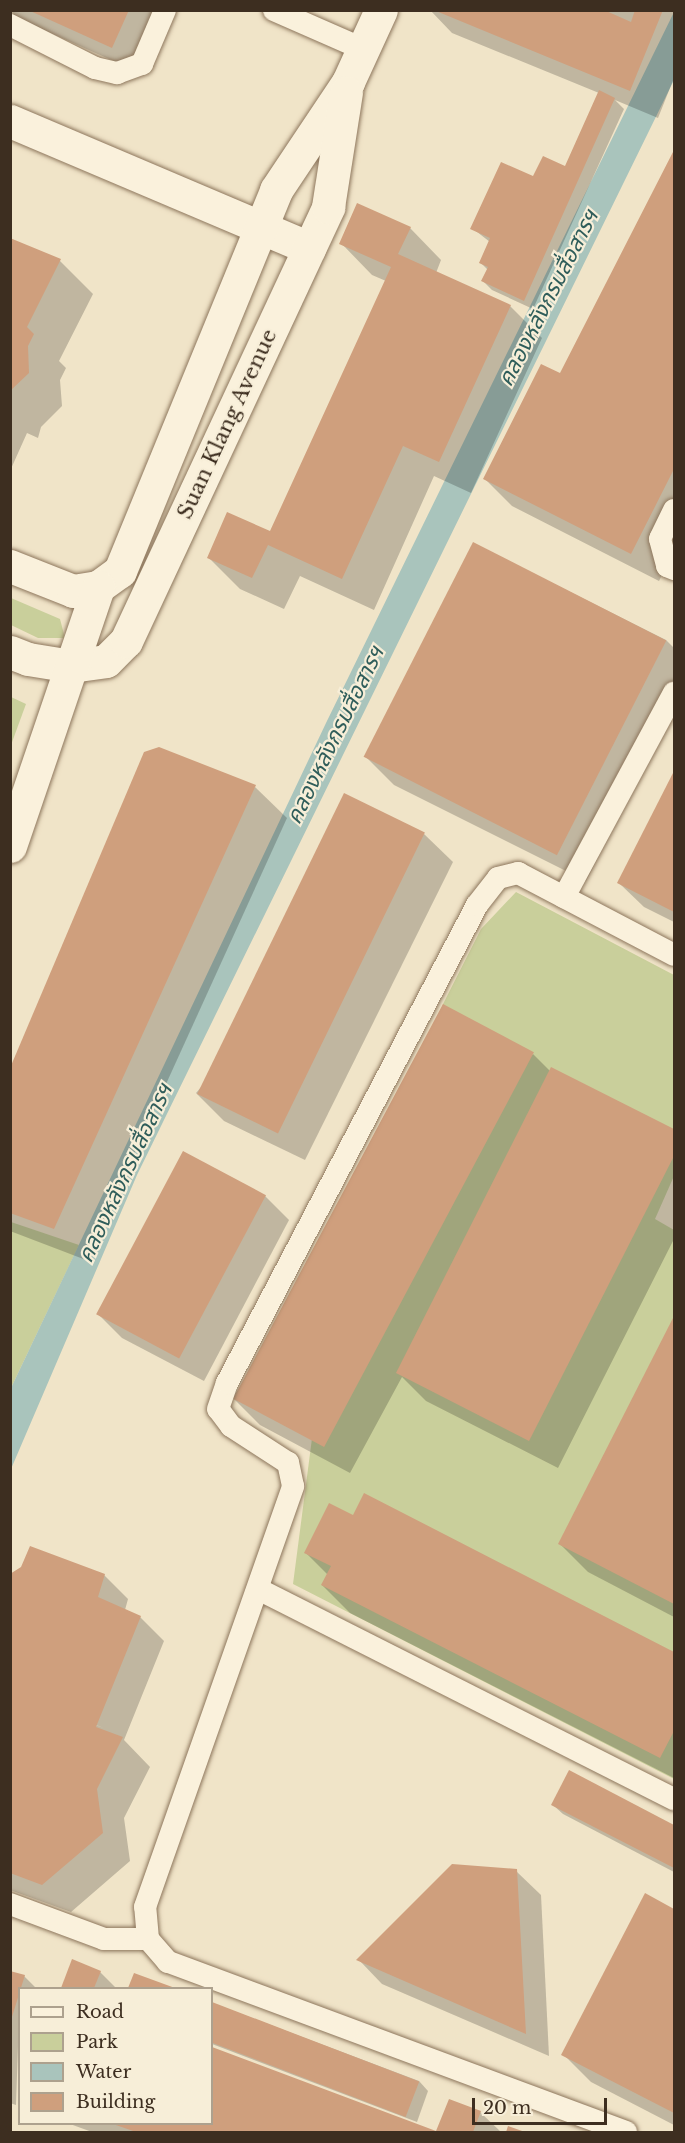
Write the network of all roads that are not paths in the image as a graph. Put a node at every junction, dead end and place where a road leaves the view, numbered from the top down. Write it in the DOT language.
graph roads {
  1 [pos="165,10"];
  2 [pos="274,10"];
  3 [pos="381,10"];
  4 [pos="10,25"];
  5 [pos="363,49"];
  6 [pos="348,82"];
  7 [pos="10,121"];
  8 [pos="260,229"];
  9 [pos="309,248"];
  10 [pos="675,510"];
  11 [pos="10,566"];
  12 [pos="675,569"];
  13 [pos="98,586"];
  14 [pos="10,652"];
  15 [pos="71,666"];
  16 [pos="675,693"];
  17 [pos="10,846"];
  18 [pos="564,897"];
  19 [pos="675,955"];
  20 [pos="258,1589"];
  21 [pos="675,1799"];
  22 [pos="10,1904"];
  23 [pos="148,1939"];
  24 [pos="626,2133"];
  1 -- 4 [label="lane"];
  2 -- 5 [label="lane"];
  3 -- 5 [label="street, Suan Klang Avenue"];
  5 -- 6 [label="street, Suan Klang Avenue"];
  6 -- 8 [label="street, Suan Klang Avenue"];
  6 -- 9 [label="street, Suan Klang Avenue"];
  7 -- 8 [label="street"];
  8 -- 9 [label="street"];
  8 -- 13 [label="street, Suan Klang Avenue"];
  9 -- 15 [label="street, Suan Klang Avenue"];
  10 -- 12 [label="lane"];
  11 -- 13 [label="street"];
  13 -- 15 [label="street"];
  14 -- 15 [label="street, Suan Klang Avenue"];
  15 -- 17 [label="street"];
  16 -- 18 [label="lane"];
  18 -- 19 [label="lane"];
  18 -- 20 [label="lane"];
  20 -- 21 [label="lane"];
  20 -- 23 [label="lane"];
  22 -- 23 [label="lane"];
  23 -- 24 [label="lane"];
}
